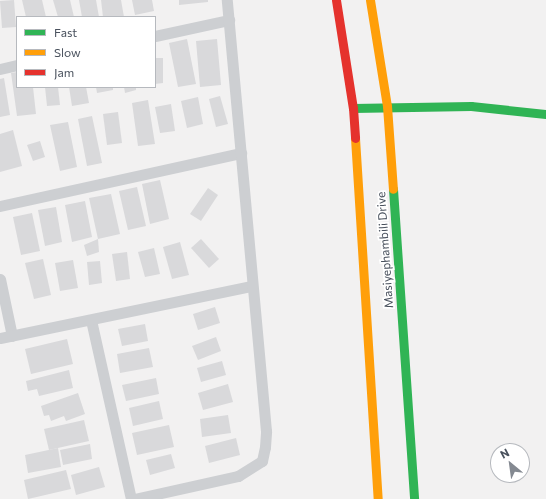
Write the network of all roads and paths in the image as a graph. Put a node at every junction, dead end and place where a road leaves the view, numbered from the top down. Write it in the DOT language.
graph roads {
  1 [pos="227,0"];
  2 [pos="336,0"];
  3 [pos="370,0"];
  4 [pos="229,20"];
  5 [pos="156,36"];
  6 [pos="16,65"];
  7 [pos="0,69"];
  8 [pos="387,106"];
  9 [pos="353,108"];
  10 [pos="546,114"];
  11 [pos="241,153"];
  12 [pos="0,206"];
  13 [pos="0,280"];
  14 [pos="252,286"];
  15 [pos="91,320"];
  16 [pos="12,336"];
  17 [pos="0,338"];
  18 [pos="131,499"];
  19 [pos="134,499"];
  20 [pos="378,499"];
  21 [pos="414,499"];
  1 -- 4 [label="street"];
  2 -- 9 [label="main road, Masiyephambili Drive"];
  3 -- 8 [label="main road, Masiyephambili Drive"];
  4 -- 5 [label="street"];
  4 -- 11 [label="street"];
  6 -- 7 [label="street"];
  8 -- 9 [label="main road"];
  8 -- 10 [label="main road"];
  8 -- 21 [label="main road, Masiyephambili Drive"];
  9 -- 20 [label="main road, Masiyephambili Drive"];
  11 -- 12 [label="street"];
  11 -- 14 [label="street"];
  13 -- 16 [label="street"];
  14 -- 15 [label="street"];
  14 -- 19 [label="street"];
  15 -- 16 [label="street"];
  15 -- 18 [label="street"];
  16 -- 17 [label="street"];
}
